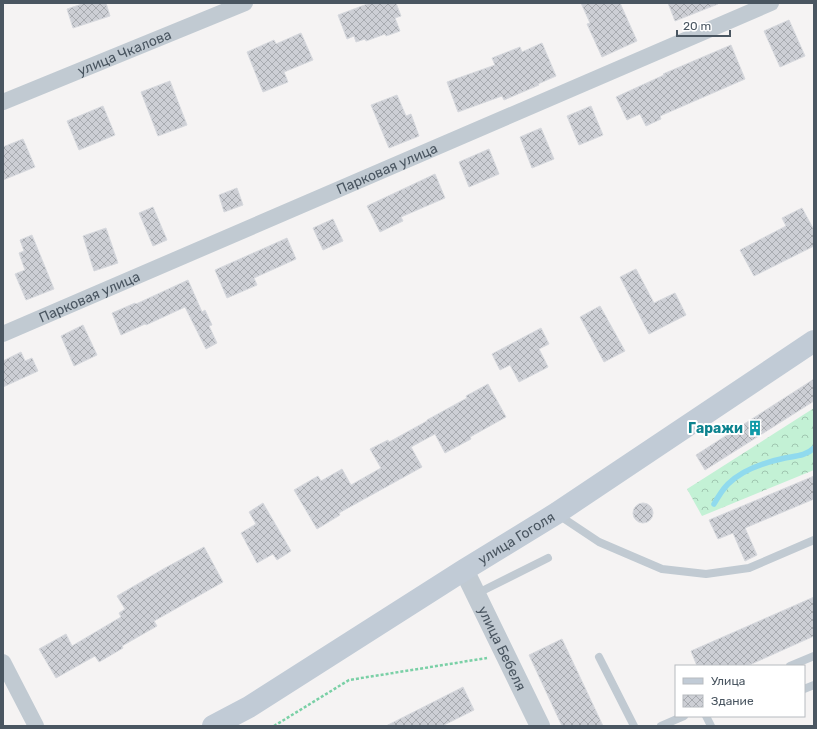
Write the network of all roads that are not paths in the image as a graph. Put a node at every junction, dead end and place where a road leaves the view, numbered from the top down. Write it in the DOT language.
graph roads {
  1 [pos="245,3"];
  2 [pos="771,3"];
  3 [pos="3,102"];
  4 [pos="3,334"];
  5 [pos="814,341"];
  6 [pos="557,513"];
  7 [pos="814,540"];
  8 [pos="548,558"];
  9 [pos="464,570"];
  10 [pos="476,594"];
  11 [pos="814,656"];
  12 [pos="599,657"];
  13 [pos="3,662"];
  14 [pos="792,665"];
  15 [pos="682,717"];
  16 [pos="36,726"];
  17 [pos="213,726"];
  18 [pos="540,726"];
  19 [pos="634,726"];
  20 [pos="661,726"];
  1 -- 3 [label="street, улица Чкалова"];
  2 -- 4 [label="street, Парковая улица"];
  5 -- 6 [label="main road, улица Гоголя"];
  6 -- 7 [label="lane"];
  6 -- 9 [label="main road, улица Гоголя"];
  8 -- 10 [label="lane"];
  9 -- 10 [label="street, улица Бебеля"];
  9 -- 17 [label="main road, улица Гоголя"];
  10 -- 18 [label="street, улица Бебеля"];
  11 -- 14 [label="lane"];
  12 -- 19 [label="lane"];
  13 -- 16 [label="street"];
  15 -- 20 [label="lane"];
}
